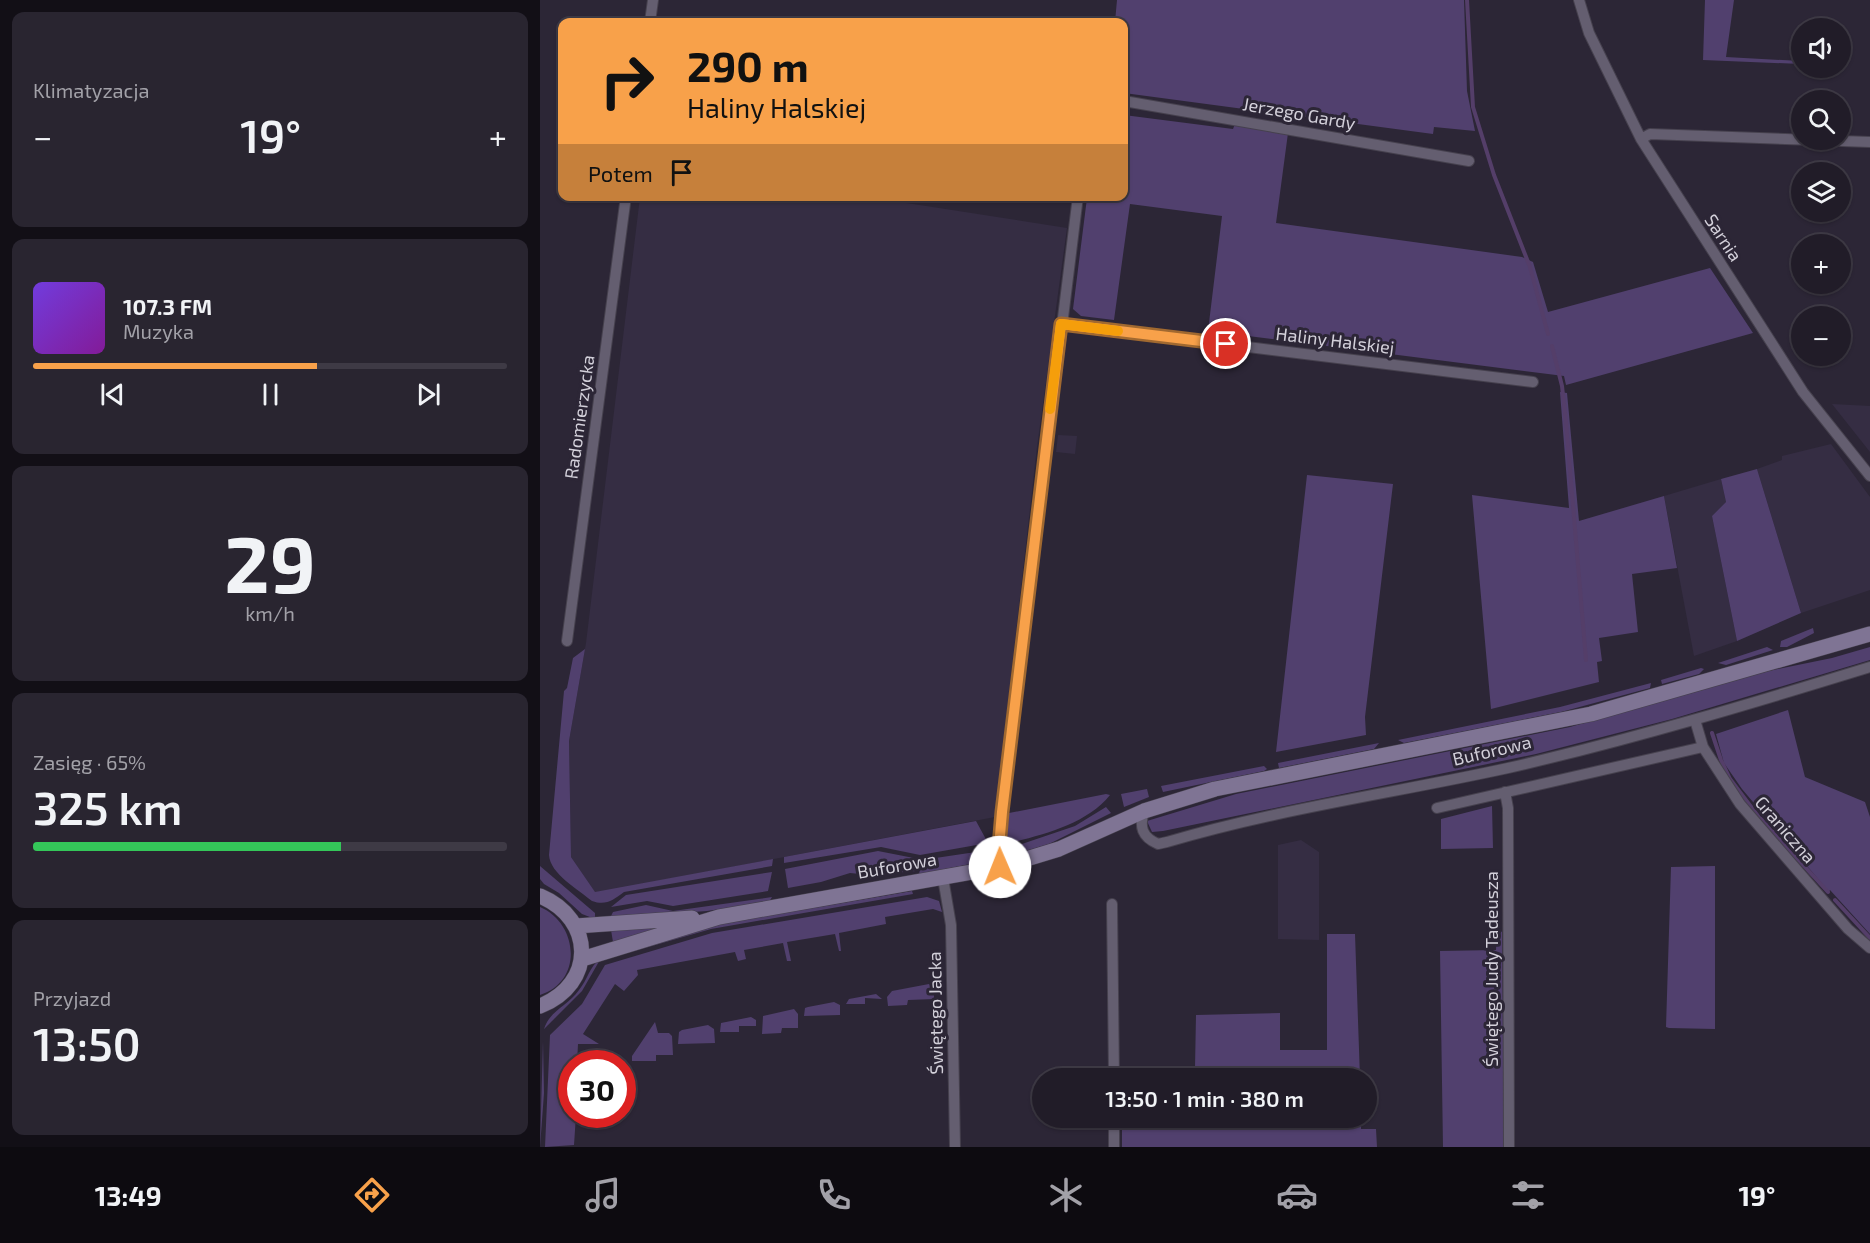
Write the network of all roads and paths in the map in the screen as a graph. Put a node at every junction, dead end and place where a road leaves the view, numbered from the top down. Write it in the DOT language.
graph roads {
  1 [pos="653,0"];
  2 [pos="1579,0"];
  3 [pos="651,18"];
  4 [pos="1128,102"];
  5 [pos="1641,139"];
  6 [pos="1870,142"];
  7 [pos="1469,161"];
  8 [pos="625,201"];
  9 [pos="1077,201"];
  10 [pos="1061,324"];
  11 [pos="1533,382"];
  12 [pos="1870,476"];
  13 [pos="1870,634"];
  14 [pos="567,641"];
  15 [pos="1870,668"];
  16 [pos="1695,720"];
  17 [pos="1703,747"];
  18 [pos="1505,792"];
  19 [pos="1437,808"];
  20 [pos="1144,811"];
  21 [pos="1000,867"];
  22 [pos="943,878"];
  23 [pos="540,896"];
  24 [pos="1113,904"];
  25 [pos="719,917"];
  26 [pos="576,926"];
  27 [pos="1870,948"];
  28 [pos="582,959"];
  29 [pos="540,1006"];
  30 [pos="1114,1068"];
  31 [pos="1114,1128"];
  32 [pos="955,1147"];
  33 [pos="1114,1147"];
  34 [pos="1509,1147"];
  1 -- 3 [label="street"];
  2 -- 5 [label="street, Sarnia"];
  4 -- 7 [label="street, Jerzego Gardy"];
  5 -- 6 [label="street"];
  5 -- 12 [label="street, Sarnia"];
  8 -- 14 [label="street, Radomierzycka"];
  9 -- 10 [label="street"];
  10 -- 11 [label="street, Haliny Halskiej"];
  10 -- 21 [label="street"];
  13 -- 20 [label="main road, Buforowa"];
  15 -- 16 [label="street, Buforowa"];
  16 -- 17 [label="street, Graniczna"];
  16 -- 20 [label="street, Buforowa"];
  17 -- 18 [label="street"];
  17 -- 27 [label="street, Graniczna"];
  18 -- 19 [label="street"];
  18 -- 34 [label="street, Świętego Judy Tadeusza"];
  20 -- 21 [label="main road, Buforowa"];
  21 -- 22 [label="main road, Buforowa"];
  22 -- 25 [label="main road, Buforowa"];
  22 -- 32 [label="street, Świętego Jacka"];
  23 -- 26 [label="main road"];
  24 -- 30 [label="street"];
  25 -- 26 [label="main road, Buforowa"];
  25 -- 28 [label="main road, Buforowa"];
  26 -- 28 [label="main road"];
  28 -- 29 [label="main road"];
  31 -- 33 [label="street"];
}
